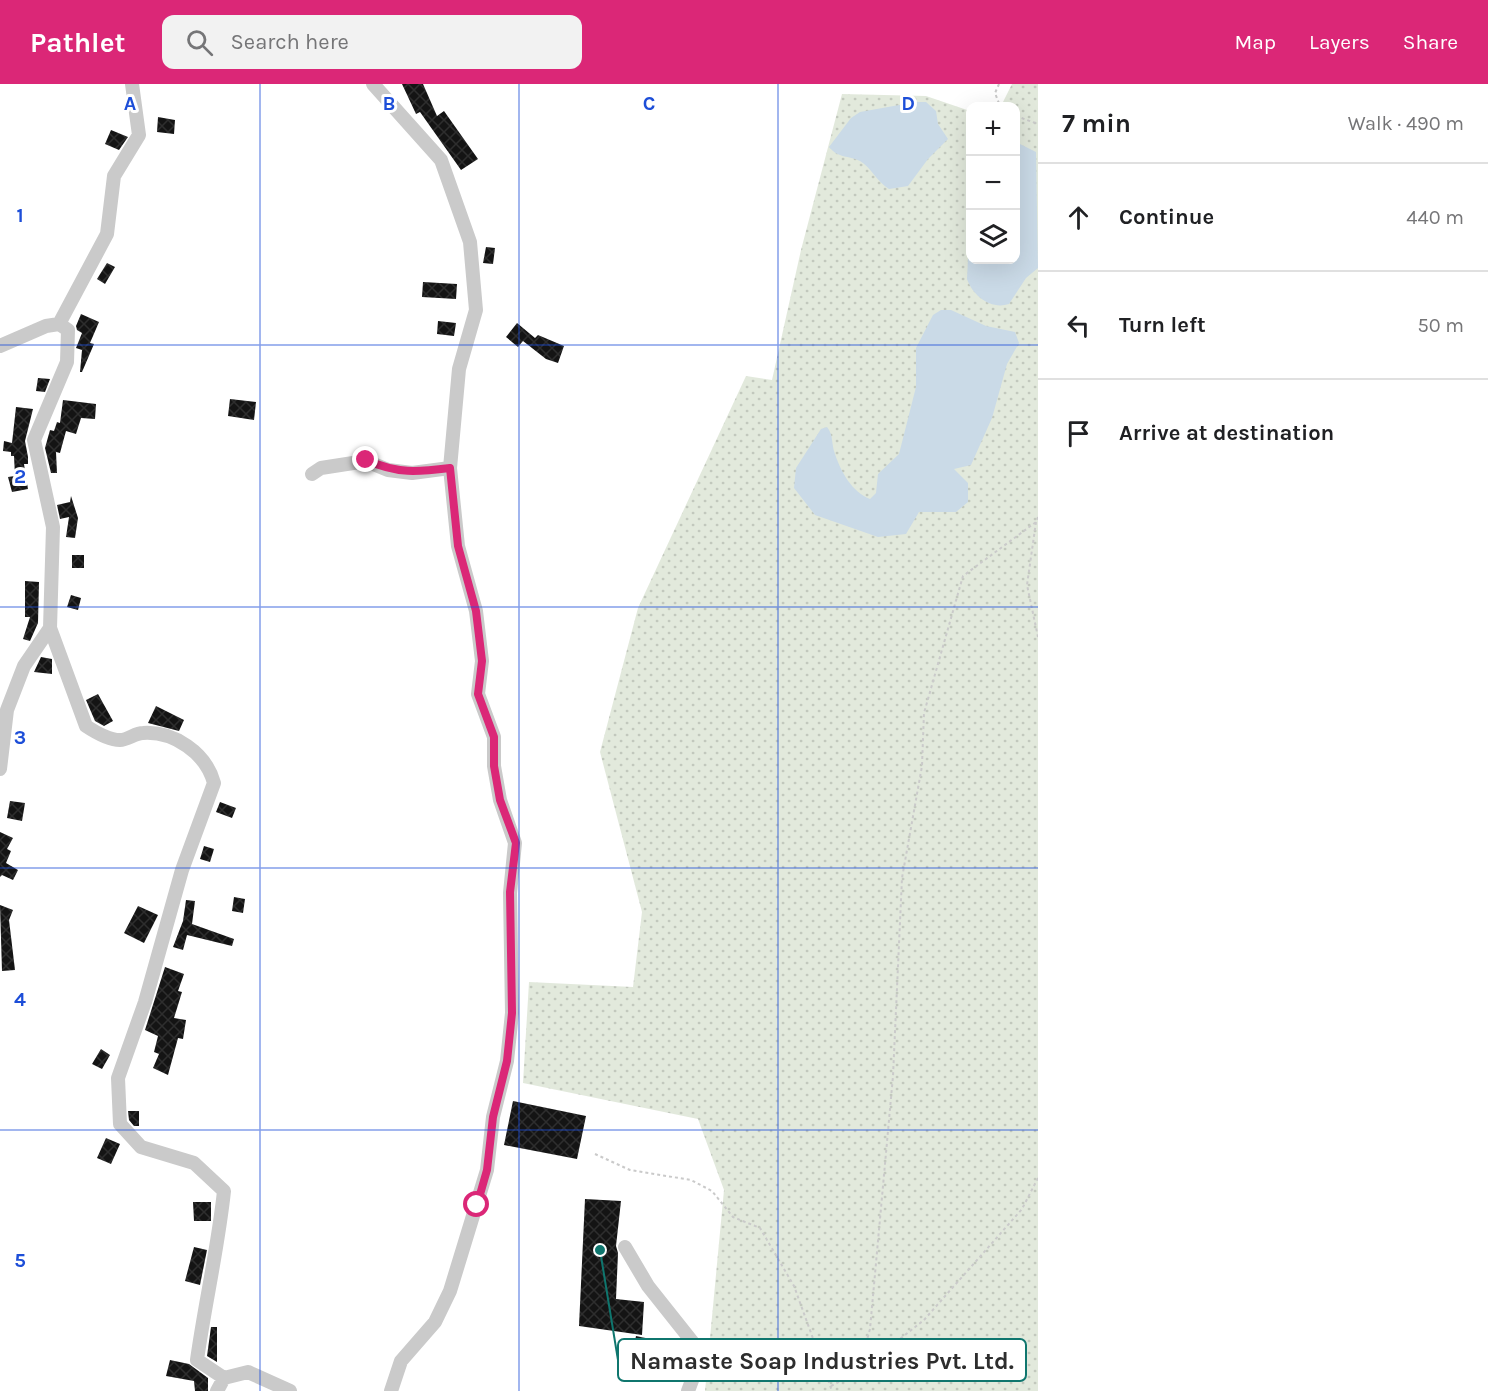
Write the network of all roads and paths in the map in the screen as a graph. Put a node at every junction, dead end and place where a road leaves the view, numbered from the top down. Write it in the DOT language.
graph roads {
  1 [pos="132,84"];
  2 [pos="373,84"];
  3 [pos="999,84"];
  4 [pos="998,102"];
  5 [pos="1020,117"];
  6 [pos="1038,124"];
  7 [pos="59,324"];
  8 [pos="0,346"];
  9 [pos="450,468"];
  10 [pos="312,474"];
  11 [pos="1038,517"];
  12 [pos="1036,522"];
  13 [pos="50,628"];
  14 [pos="1038,637"];
  15 [pos="0,769"];
  16 [pos="596,1154"];
  17 [pos="1038,1178"];
  18 [pos="625,1247"];
  19 [pos="858,1372"];
  20 [pos="224,1378"];
  21 [pos="831,1386"];
  22 [pos="217,1391"];
  23 [pos="290,1391"];
  24 [pos="392,1391"];
  25 [pos="688,1391"];
  26 [pos="832,1391"];
  1 -- 7 [label="street"];
  2 -- 9 [label="street"];
  3 -- 4 [label="path"];
  5 -- 6 [label="path"];
  7 -- 8 [label="street"];
  7 -- 13 [label="street"];
  9 -- 10 [label="street"];
  9 -- 24 [label="street"];
  11 -- 12 [label="path"];
  12 -- 14 [label="path"];
  12 -- 19 [label="path"];
  13 -- 15 [label="street"];
  13 -- 20 [label="street"];
  16 -- 21 [label="path"];
  17 -- 19 [label="path"];
  18 -- 25 [label="street"];
  19 -- 21 [label="path"];
  20 -- 22 [label="street"];
  20 -- 23 [label="street"];
  21 -- 26 [label="path"];
}
